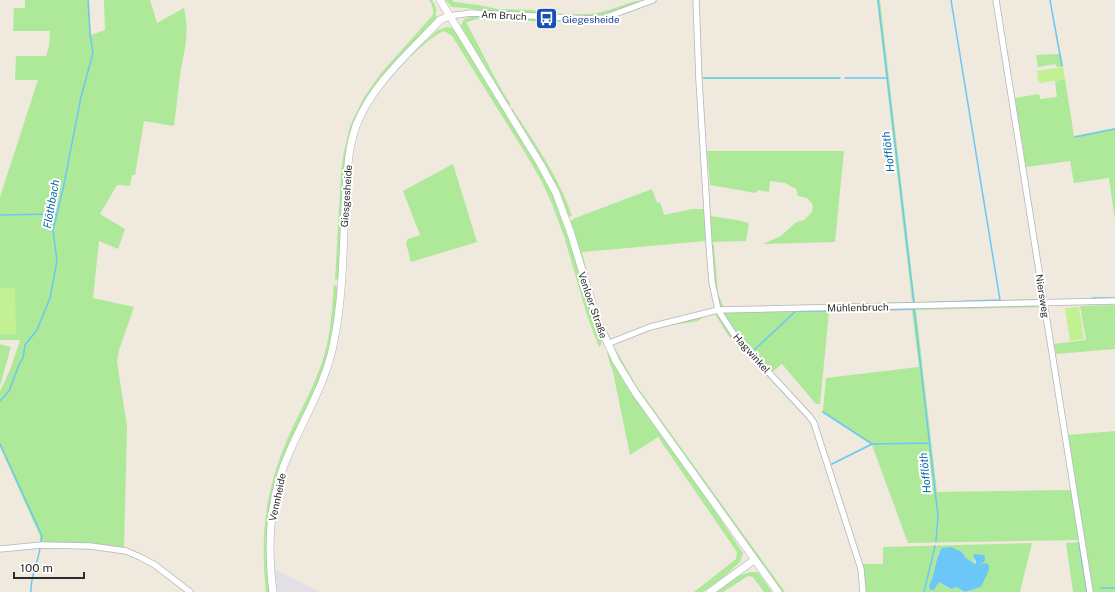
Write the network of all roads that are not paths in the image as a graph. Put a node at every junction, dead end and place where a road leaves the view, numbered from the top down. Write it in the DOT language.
graph roads {
  1 [pos="440,0"];
  2 [pos="653,0"];
  3 [pos="696,0"];
  4 [pos="996,0"];
  5 [pos="449,16"];
  6 [pos="1115,301"];
  7 [pos="1044,303"];
  8 [pos="718,310"];
  9 [pos="607,344"];
  10 [pos="310,408"];
  11 [pos="0,549"];
  12 [pos="754,560"];
  13 [pos="190,592"];
  14 [pos="273,592"];
  15 [pos="710,592"];
  16 [pos="778,592"];
  17 [pos="863,592"];
  18 [pos="1090,592"];
  1 -- 5 [label="main road, Venloer Straße"];
  2 -- 5 [label="street, Am Bruch"];
  3 -- 8 [label="street, Hagwinkel"];
  4 -- 7 [label="street, Niersweg"];
  5 -- 9 [label="main road, Venloer Straße"];
  5 -- 10 [label="main road, Giesgesheide"];
  6 -- 7 [label="street, Mühlenbruch"];
  7 -- 8 [label="street, Mühlenbruch"];
  7 -- 18 [label="street, Niersweg"];
  8 -- 9 [label="street, Mühlenbruch"];
  8 -- 17 [label="street, Hagwinkel"];
  9 -- 12 [label="main road, Venloer Straße"];
  10 -- 14 [label="main road, Vennheide"];
  11 -- 13 [label="street"];
  12 -- 15 [label="main road"];
  12 -- 16 [label="main road, Venloer Straße"];
}
